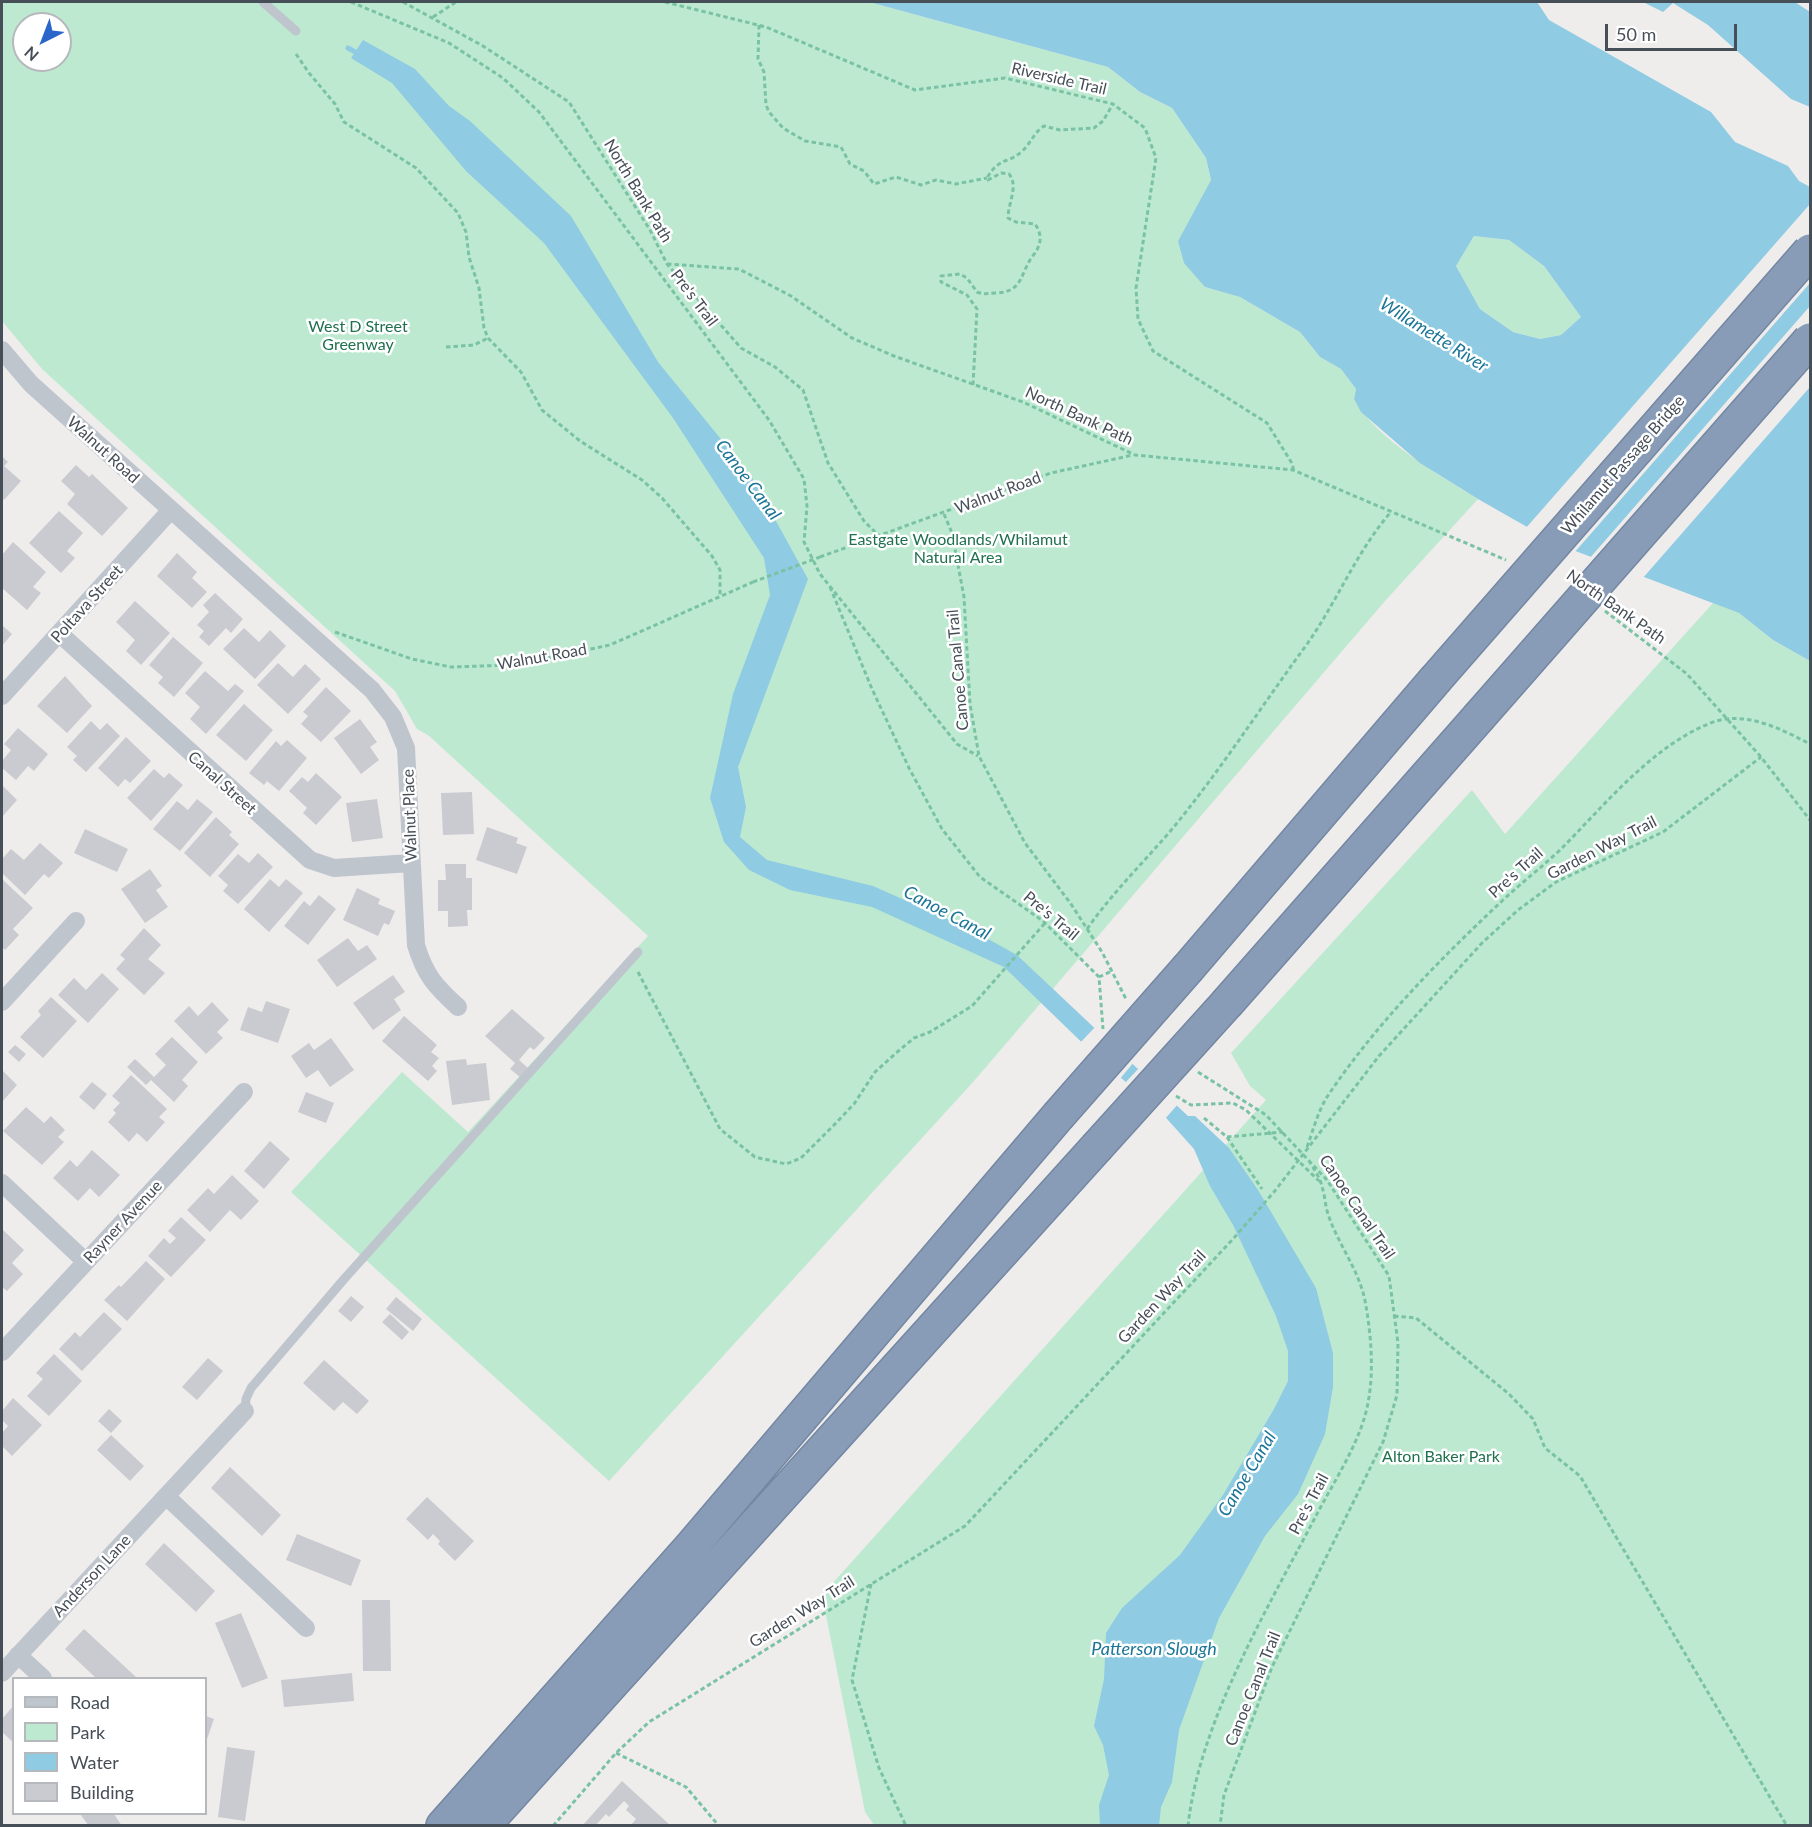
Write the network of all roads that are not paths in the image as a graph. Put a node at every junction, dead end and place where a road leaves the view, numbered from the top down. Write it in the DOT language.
graph roads {
  1 [pos="263,2"];
  2 [pos="296,31"];
  3 [pos="1810,251"];
  4 [pos="1810,340"];
  5 [pos="2,350"];
  6 [pos="170,511"];
  7 [pos="60,634"];
  8 [pos="318,643"];
  9 [pos="2,696"];
  10 [pos="411,863"];
  11 [pos="76,921"];
  12 [pos="634,956"];
  13 [pos="2,1002"];
  14 [pos="458,1007"];
  15 [pos="244,1092"];
  16 [pos="2,1183"];
  17 [pos="86,1261"];
  18 [pos="2,1352"];
  19 [pos="245,1411"];
  20 [pos="166,1497"];
  21 [pos="306,1628"];
  22 [pos="18,1655"];
  23 [pos="2,1673"];
  24 [pos="42,1677"];
  25 [pos="443,1826"];
  26 [pos="483,1826"];
  1 -- 2 [label="lane"];
  3 -- 25 [label="highway, Whilamut Passage Bridge, bridge"];
  4 -- 26 [label="highway, bridge"];
  5 -- 6 [label="street, Walnut Road"];
  6 -- 7 [label="street, Poltava Street"];
  6 -- 8 [label="street, Walnut Road"];
  7 -- 9 [label="street, Poltava Street"];
  7 -- 10 [label="street, Canal Street"];
  8 -- 10 [label="street, Walnut Place"];
  10 -- 14 [label="street, Walnut Place"];
  11 -- 13 [label="street"];
  12 -- 19 [label="lane"];
  15 -- 17 [label="street, Rayner Avenue"];
  16 -- 17 [label="street"];
  17 -- 18 [label="street, Rayner Avenue"];
  19 -- 20 [label="street, Anderson Lane"];
  20 -- 21 [label="street"];
  20 -- 22 [label="street, Anderson Lane"];
  22 -- 23 [label="street, Anderson Lane"];
  22 -- 24 [label="street"];
}
